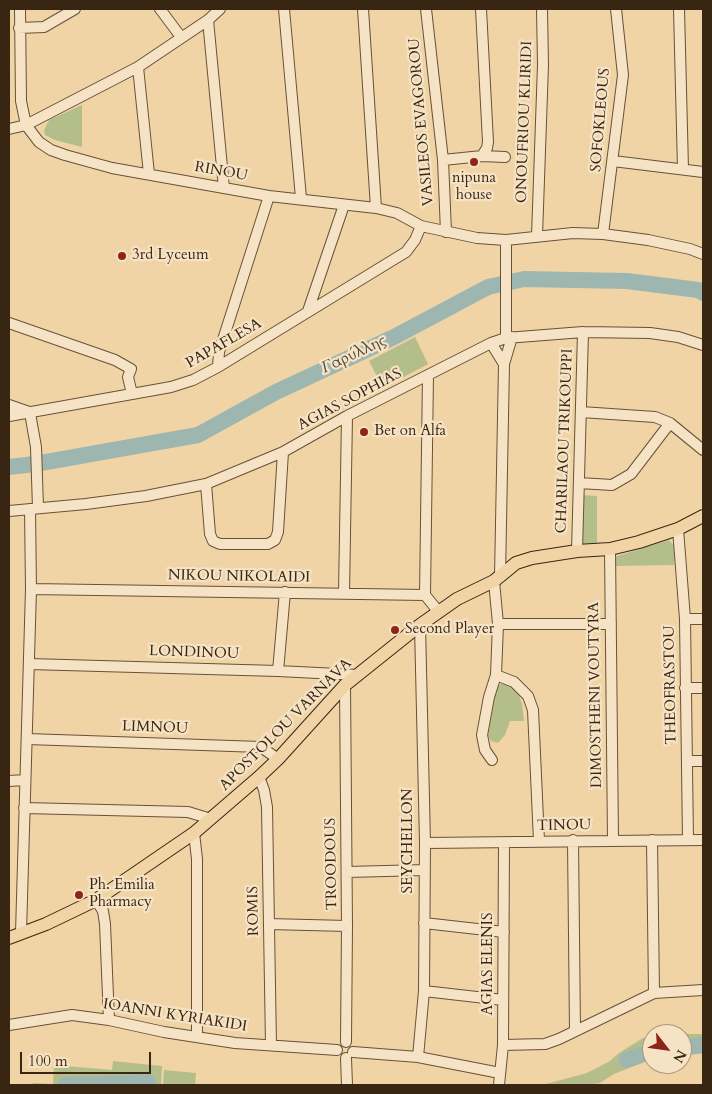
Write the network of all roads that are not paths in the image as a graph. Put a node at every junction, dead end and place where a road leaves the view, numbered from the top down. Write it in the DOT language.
graph roads {
  1 [pos="20,9"];
  2 [pos="75,9"];
  3 [pos="160,9"];
  4 [pos="220,9"];
  5 [pos="284,9"];
  6 [pos="363,9"];
  7 [pos="426,9"];
  8 [pos="481,9"];
  9 [pos="542,9"];
  10 [pos="616,9"];
  11 [pos="679,9"];
  12 [pos="208,20"];
  13 [pos="20,28"];
  14 [pos="181,37"];
  15 [pos="138,67"];
  16 [pos="26,125"];
  17 [pos="9,129"];
  18 [pos="482,156"];
  19 [pos="505,157"];
  20 [pos="443,160"];
  21 [pos="613,161"];
  22 [pos="683,169"];
  23 [pos="703,172"];
  24 [pos="149,174"];
  25 [pos="224,188"];
  26 [pos="269,196"];
  27 [pos="300,198"];
  28 [pos="344,204"];
  29 [pos="376,208"];
  30 [pos="421,226"];
  31 [pos="446,232"];
  32 [pos="603,234"];
  33 [pos="537,236"];
  34 [pos="506,240"];
  35 [pos="703,254"];
  36 [pos="308,312"];
  37 [pos="9,323"];
  38 [pos="583,332"];
  39 [pos="509,337"];
  40 [pos="491,343"];
  41 [pos="703,345"];
  42 [pos="504,364"];
  43 [pos="218,367"];
  44 [pos="428,375"];
  45 [pos="132,394"];
  46 [pos="9,405"];
  47 [pos="30,412"];
  48 [pos="581,412"];
  49 [pos="9,416"];
  50 [pos="347,416"];
  51 [pos="670,423"];
  52 [pos="703,450"];
  53 [pos="283,452"];
  54 [pos="579,483"];
  55 [pos="206,484"];
  56 [pos="34,508"];
  57 [pos="9,511"];
  58 [pos="703,516"];
  59 [pos="678,529"];
  60 [pos="610,549"];
  61 [pos="577,551"];
  62 [pos="497,579"];
  63 [pos="31,589"];
  64 [pos="285,592"];
  65 [pos="344,593"];
  66 [pos="425,596"];
  67 [pos="438,611"];
  68 [pos="685,619"];
  69 [pos="703,619"];
  70 [pos="498,624"];
  71 [pos="611,624"];
  72 [pos="420,625"];
  73 [pos="29,664"];
  74 [pos="278,671"];
  75 [pos="496,674"];
  76 [pos="358,675"];
  77 [pos="345,685"];
  78 [pos="685,688"];
  79 [pos="703,688"];
  80 [pos="27,739"];
  81 [pos="278,759"];
  82 [pos="492,760"];
  83 [pos="687,761"];
  84 [pos="703,761"];
  85 [pos="259,777"];
  86 [pos="25,780"];
  87 [pos="9,781"];
  88 [pos="24,808"];
  89 [pos="211,820"];
  90 [pos="194,833"];
  91 [pos="573,840"];
  92 [pos="613,840"];
  93 [pos="652,840"];
  94 [pos="688,840"];
  95 [pos="703,840"];
  96 [pos="539,841"];
  97 [pos="425,843"];
  98 [pos="504,843"];
  99 [pos="424,870"];
  100 [pos="347,872"];
  101 [pos="96,900"];
  102 [pos="424,923"];
  103 [pos="270,924"];
  104 [pos="347,926"];
  105 [pos="504,932"];
  106 [pos="21,933"];
  107 [pos="9,938"];
  108 [pos="703,990"];
  109 [pos="424,991"];
  110 [pos="654,993"];
  111 [pos="503,1000"];
  112 [pos="109,1020"];
  113 [pos="9,1025"];
  114 [pos="575,1031"];
  115 [pos="197,1036"];
  116 [pos="346,1042"];
  117 [pos="270,1045"];
  118 [pos="503,1045"];
  119 [pos="337,1050"];
  120 [pos="350,1055"];
  121 [pos="418,1057"];
  122 [pos="500,1073"];
  123 [pos="347,1085"];
  124 [pos="499,1085"];
  1 -- 13 [label="street"];
  2 -- 13 [label="street"];
  3 -- 14 [label="street"];
  4 -- 12 [label="street"];
  5 -- 27 [label="street"];
  6 -- 29 [label="street"];
  7 -- 20 [label="street, VASILEOS EVAGOROU"];
  8 -- 18 [label="street"];
  9 -- 33 [label="street, ONOUFRIOU KLIRIDI"];
  10 -- 21 [label="street, SOFOKLEOUS"];
  11 -- 22 [label="street"];
  12 -- 14 [label="street"];
  12 -- 25 [label="street"];
  13 -- 16 [label="street"];
  14 -- 15 [label="street"];
  15 -- 16 [label="street"];
  15 -- 24 [label="street"];
  16 -- 17 [label="street"];
  16 -- 24 [label="street, RINOU"];
  18 -- 19 [label="street"];
  18 -- 20 [label="street"];
  20 -- 31 [label="street, VASILEOS EVAGOROU"];
  21 -- 22 [label="street"];
  21 -- 32 [label="street, SOFOKLEOUS"];
  22 -- 23 [label="street"];
  24 -- 25 [label="street, RINOU"];
  25 -- 26 [label="street, RINOU"];
  26 -- 27 [label="street, RINOU"];
  26 -- 43 [label="street"];
  27 -- 28 [label="street, RINOU"];
  28 -- 29 [label="street, RINOU"];
  28 -- 36 [label="street"];
  29 -- 30 [label="street, RINOU"];
  30 -- 31 [label="street, RINOU"];
  30 -- 36 [label="street, PAPAFLESA"];
  31 -- 34 [label="street, RINOU"];
  32 -- 33 [label="street, RINOU"];
  32 -- 35 [label="street, RINOU"];
  33 -- 34 [label="street, RINOU"];
  34 -- 39 [label="street"];
  36 -- 43 [label="street, PAPAFLESA"];
  37 -- 45 [label="street"];
  38 -- 39 [label="street, AGIAS SOPHIAS"];
  38 -- 41 [label="street, AGIAS SOPHIAS"];
  38 -- 48 [label="street, CHARILAOU TRIKOUPPI"];
  39 -- 40 [label="street, AGIAS SOPHIAS"];
  39 -- 42 [label="street"];
  40 -- 42 [label="street"];
  40 -- 44 [label="street, AGIAS SOPHIAS"];
  42 -- 62 [label="street"];
  43 -- 45 [label="street, PAPAFLESA"];
  44 -- 50 [label="street, AGIAS SOPHIAS"];
  44 -- 66 [label="street"];
  45 -- 47 [label="street, PAPAFLESA"];
  46 -- 47 [label="street"];
  47 -- 49 [label="street, PAPAFLESA"];
  47 -- 56 [label="street"];
  48 -- 51 [label="street"];
  48 -- 54 [label="street, CHARILAOU TRIKOUPPI"];
  50 -- 53 [label="street, AGIAS SOPHIAS"];
  50 -- 65 [label="street"];
  51 -- 52 [label="street"];
  51 -- 54 [label="street"];
  53 -- 55 [label="street, AGIAS SOPHIAS"];
  53 -- 55 [label="street"];
  54 -- 61 [label="street, CHARILAOU TRIKOUPPI"];
  55 -- 56 [label="street, AGIAS SOPHIAS"];
  56 -- 57 [label="street, AGIAS SOPHIAS"];
  56 -- 63 [label="street"];
  58 -- 59 [label="main road, APOSTOLOU VARNAVA"];
  59 -- 60 [label="main road, APOSTOLOU VARNAVA"];
  59 -- 68 [label="street, THEOFRASTOU"];
  60 -- 61 [label="main road, APOSTOLOU VARNAVA"];
  60 -- 71 [label="street, DIMOSTHENI VOUTYRA"];
  61 -- 62 [label="main road, APOSTOLOU VARNAVA"];
  62 -- 67 [label="main road, APOSTOLOU VARNAVA"];
  62 -- 70 [label="street"];
  63 -- 64 [label="street, NIKOU NIKOLAIDI"];
  63 -- 73 [label="street"];
  64 -- 65 [label="street, NIKOU NIKOLAIDI"];
  64 -- 74 [label="street"];
  65 -- 66 [label="street, NIKOU NIKOLAIDI"];
  66 -- 67 [label="street"];
  67 -- 72 [label="main road, APOSTOLOU VARNAVA"];
  68 -- 69 [label="street"];
  68 -- 78 [label="street, THEOFRASTOU"];
  70 -- 71 [label="street"];
  70 -- 75 [label="street"];
  71 -- 92 [label="street, DIMOSTHENI VOUTYRA"];
  72 -- 76 [label="main road, APOSTOLOU VARNAVA"];
  72 -- 97 [label="street, SEYCHELLON"];
  73 -- 74 [label="street, LONDINOU"];
  73 -- 80 [label="street"];
  74 -- 76 [label="street, LONDINOU"];
  75 -- 82 [label="street"];
  75 -- 96 [label="street"];
  76 -- 77 [label="main road, APOSTOLOU VARNAVA"];
  77 -- 81 [label="main road, APOSTOLOU VARNAVA"];
  77 -- 100 [label="street, TROODOUS"];
  78 -- 79 [label="street"];
  78 -- 83 [label="street, THEOFRASTOU"];
  80 -- 81 [label="street, LIMNOU"];
  80 -- 86 [label="street"];
  81 -- 85 [label="main road, APOSTOLOU VARNAVA"];
  83 -- 84 [label="street"];
  83 -- 94 [label="street, THEOFRASTOU"];
  85 -- 89 [label="main road, APOSTOLOU VARNAVA"];
  85 -- 103 [label="street, ROMIS"];
  86 -- 87 [label="street"];
  86 -- 88 [label="street"];
  88 -- 89 [label="street"];
  88 -- 106 [label="street"];
  89 -- 90 [label="main road, APOSTOLOU VARNAVA"];
  90 -- 101 [label="main road, APOSTOLOU VARNAVA"];
  90 -- 115 [label="street"];
  91 -- 92 [label="street, TINOU"];
  91 -- 96 [label="street, TINOU"];
  91 -- 114 [label="street"];
  92 -- 93 [label="street, TINOU"];
  93 -- 94 [label="street, TINOU"];
  93 -- 110 [label="street"];
  94 -- 95 [label="street, TINOU"];
  96 -- 98 [label="street, TINOU"];
  97 -- 98 [label="street, TINOU"];
  97 -- 99 [label="street, SEYCHELLON"];
  98 -- 105 [label="street, AGIAS ELENIS"];
  99 -- 100 [label="street"];
  99 -- 102 [label="street, SEYCHELLON"];
  100 -- 104 [label="street, TROODOUS"];
  101 -- 106 [label="main road, APOSTOLOU VARNAVA"];
  101 -- 112 [label="street"];
  102 -- 105 [label="street"];
  102 -- 109 [label="street, SEYCHELLON"];
  103 -- 104 [label="street"];
  103 -- 117 [label="street, ROMIS"];
  104 -- 116 [label="street, TROODOUS"];
  105 -- 111 [label="street, AGIAS ELENIS"];
  106 -- 107 [label="main road, APOSTOLOU VARNAVA"];
  108 -- 110 [label="street"];
  109 -- 111 [label="street"];
  109 -- 121 [label="street, SEYCHELLON"];
  110 -- 114 [label="street"];
  111 -- 118 [label="street, AGIAS ELENIS"];
  112 -- 113 [label="street, IOANNI KYRIAKIDI"];
  112 -- 115 [label="street, IOANNI KYRIAKIDI"];
  114 -- 118 [label="street"];
  115 -- 117 [label="street, IOANNI KYRIAKIDI"];
  116 -- 119 [label="street"];
  116 -- 120 [label="street"];
  117 -- 119 [label="street, IOANNI KYRIAKIDI"];
  118 -- 122 [label="street, AGIAS ELENIS"];
  119 -- 120 [label="street"];
  120 -- 121 [label="street"];
  120 -- 123 [label="street"];
  121 -- 122 [label="street"];
  122 -- 124 [label="street, AGIAS ELENIS"];
}
